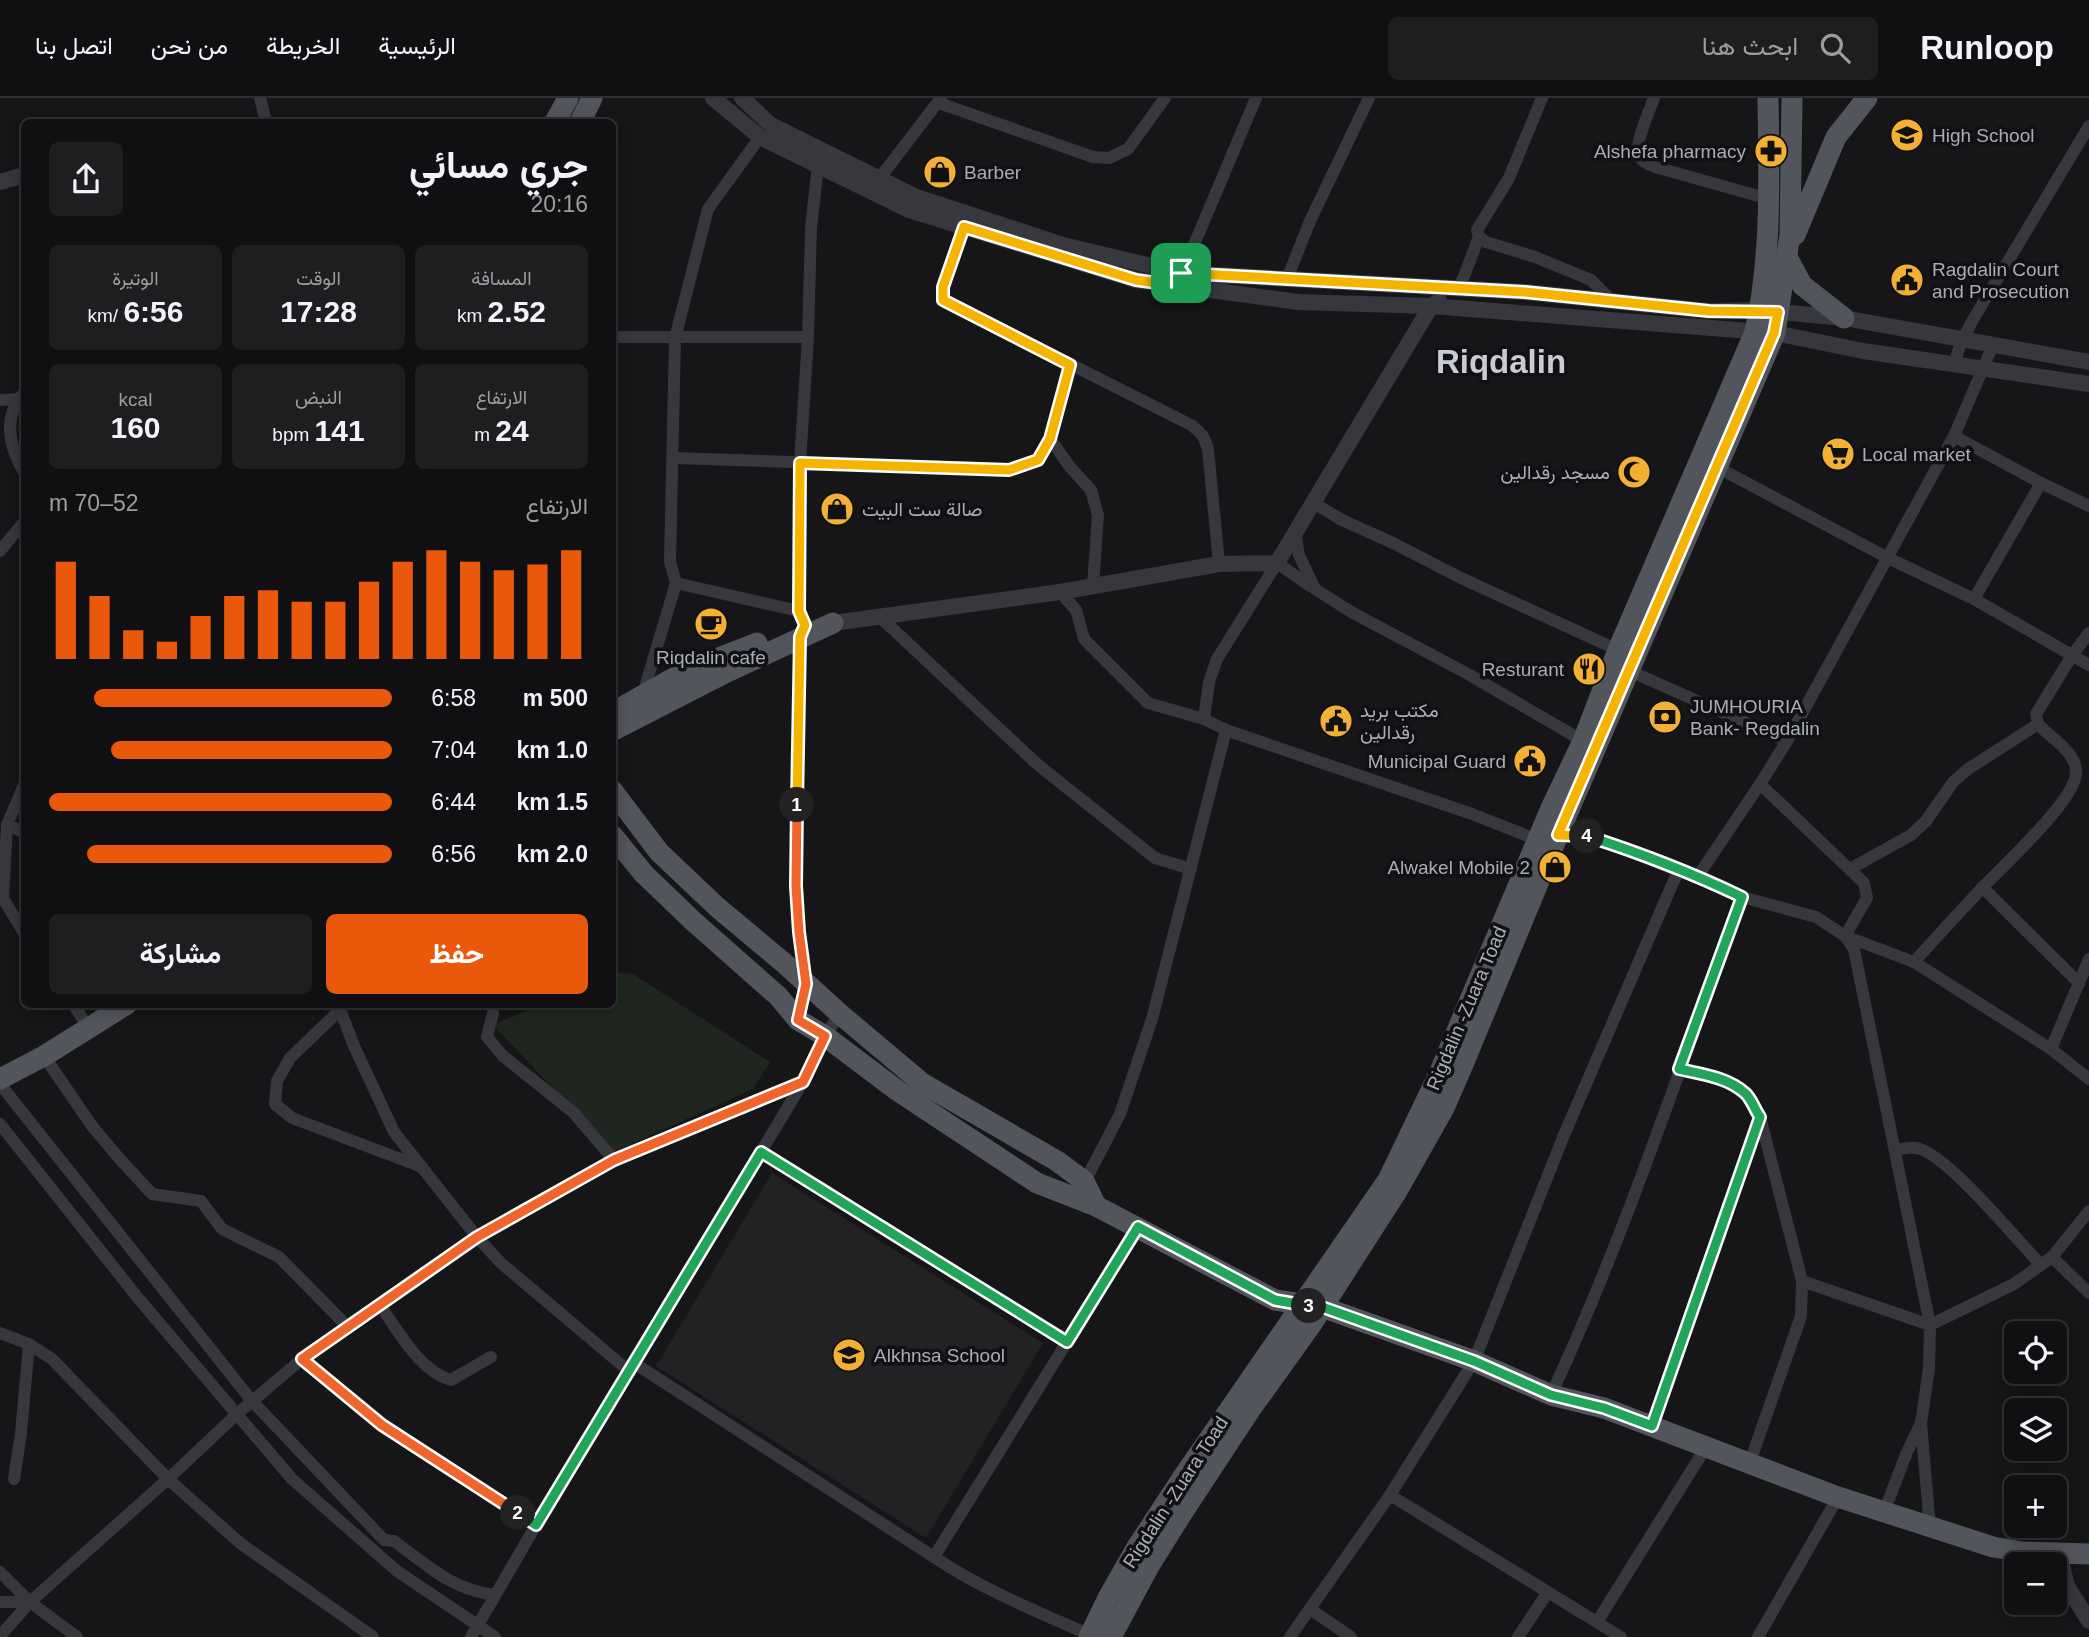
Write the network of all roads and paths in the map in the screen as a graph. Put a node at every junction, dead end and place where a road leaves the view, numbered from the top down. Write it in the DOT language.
graph roads {
  1 [pos="260,98"];
  2 [pos="568,98"];
  3 [pos="592,98"];
  4 [pos="713,98"];
  5 [pos="742,98"];
  6 [pos="1165,98"];
  7 [pos="1256,98"];
  8 [pos="1369,98"];
  9 [pos="1542,98"];
  10 [pos="1654,98"];
  11 [pos="1768,98"];
  12 [pos="1792,98"];
  13 [pos="1867,98"];
  14 [pos="940,100"];
  15 [pos="265,119"];
  16 [pos="557,119"];
  17 [pos="582,119"];
  18 [pos="2089,126"];
  19 [pos="760,137"];
  20 [pos="818,165"];
  21 [pos="853,174"];
  22 [pos="21,176"];
  23 [pos="879,179"];
  24 [pos="0,182"];
  25 [pos="1769,199"];
  26 [pos="964,227"];
  27 [pos="1479,237"];
  28 [pos="1788,255"];
  29 [pos="1287,279"];
  30 [pos="1180,280"];
  31 [pos="1459,289"];
  32 [pos="1612,301"];
  33 [pos="1431,306"];
  34 [pos="1844,318"];
  35 [pos="1767,322"];
  36 [pos="616,337"];
  37 [pos="808,337"];
  38 [pos="675,338"];
  39 [pos="1962,340"];
  40 [pos="1993,345"];
  41 [pos="2089,362"];
  42 [pos="1954,363"];
  43 [pos="1070,365"];
  44 [pos="1983,370"];
  45 [pos="2089,384"];
  46 [pos="21,396"];
  47 [pos="21,398"];
  48 [pos="0,400"];
  49 [pos="1954,436"];
  50 [pos="1050,439"];
  51 [pos="673,458"];
  52 [pos="800,463"];
  53 [pos="1708,463"];
  54 [pos="21,466"];
  55 [pos="2040,483"];
  56 [pos="1312,502"];
  57 [pos="2089,506"];
  58 [pos="21,526"];
  59 [pos="1295,533"];
  60 [pos="0,551"];
  61 [pos="1888,558"];
  62 [pos="1277,563"];
  63 [pos="1219,564"];
  64 [pos="677,583"];
  65 [pos="1093,586"];
  66 [pos="1315,589"];
  67 [pos="1060,592"];
  68 [pos="1974,599"];
  69 [pos="880,617"];
  70 [pos="833,623"];
  71 [pos="801,624"];
  72 [pos="2089,634"];
  73 [pos="1618,650"];
  74 [pos="2073,654"];
  75 [pos="2089,665"];
  76 [pos="1630,671"];
  77 [pos="643,696"];
  78 [pos="616,715"];
  79 [pos="616,716"];
  80 [pos="1204,719"];
  81 [pos="2038,724"];
  82 [pos="1226,730"];
  83 [pos="1583,741"];
  84 [pos="1787,741"];
  85 [pos="1760,784"];
  86 [pos="21,792"];
  87 [pos="616,795"];
  88 [pos="7,825"];
  89 [pos="21,831"];
  90 [pos="1548,838"];
  91 [pos="616,840"];
  92 [pos="1191,869"];
  93 [pos="1850,869"];
  94 [pos="1678,871"];
  95 [pos="1698,876"];
  96 [pos="1982,887"];
  97 [pos="1742,897"];
  98 [pos="2,898"];
  99 [pos="21,928"];
  100 [pos="1845,936"];
  101 [pos="2089,959"];
  102 [pos="1914,962"];
  103 [pos="2079,983"];
  104 [pos="806,984"];
  105 [pos="76,1008"];
  106 [pos="120,1008"];
  107 [pos="338,1008"];
  108 [pos="339,1008"];
  109 [pos="494,1013"];
  110 [pos="840,1014"];
  111 [pos="798,1020"];
  112 [pos="89,1027"];
  113 [pos="825,1036"];
  114 [pos="2051,1049"];
  115 [pos="44,1056"];
  116 [pos="1679,1069"];
  117 [pos="2089,1079"];
  118 [pos="0,1081"];
  119 [pos="803,1082"];
  120 [pos="1760,1117"];
  121 [pos="0,1124"];
  122 [pos="1895,1150"];
  123 [pos="761,1152"];
  124 [pos="614,1160"];
  125 [pos="422,1167"];
  126 [pos="1086,1195"];
  127 [pos="2089,1211"];
  128 [pos="1138,1227"];
  129 [pos="477,1237"];
  130 [pos="2052,1257"];
  131 [pos="2041,1265"];
  132 [pos="1802,1281"];
  133 [pos="2089,1293"];
  134 [pos="379,1304"];
  135 [pos="1312,1306"];
  136 [pos="1930,1325"];
  137 [pos="347,1326"];
  138 [pos="0,1333"];
  139 [pos="1067,1342"];
  140 [pos="29,1344"];
  141 [pos="491,1357"];
  142 [pos="302,1359"];
  143 [pos="1474,1361"];
  144 [pos="632,1368"];
  145 [pos="1551,1395"];
  146 [pos="252,1401"];
  147 [pos="237,1414"];
  148 [pos="1921,1423"];
  149 [pos="1652,1426"];
  150 [pos="1706,1447"];
  151 [pos="1750,1462"];
  152 [pos="14,1479"];
  153 [pos="168,1479"];
  154 [pos="1390,1494"];
  155 [pos="1838,1497"];
  156 [pos="1884,1512"];
  157 [pos="536,1525"];
  158 [pos="1930,1527"];
  159 [pos="2022,1552"];
  160 [pos="2089,1553"];
  161 [pos="2067,1554"];
  162 [pos="934,1558"];
  163 [pos="0,1572"];
  164 [pos="2067,1586"];
  165 [pos="1548,1592"];
  166 [pos="494,1595"];
  167 [pos="0,1602"];
  168 [pos="30,1602"];
  169 [pos="1310,1609"];
  170 [pos="2089,1621"];
  171 [pos="1597,1622"];
  172 [pos="479,1625"];
  173 [pos="0,1636"];
  174 [pos="1097,1636"];
  175 [pos="77,1637"];
  176 [pos="373,1637"];
  177 [pos="471,1637"];
  178 [pos="495,1637"];
  179 [pos="1290,1637"];
  180 [pos="1352,1637"];
  181 [pos="1518,1637"];
  182 [pos="1621,1637"];
  183 [pos="1758,1637"];
  1 -- 15 [label="street"];
  2 -- 16 [label="main road"];
  3 -- 17 [label="main road"];
  4 -- 19 [label="street"];
  5 -- 21 [label="street"];
  6 -- 14 [label="street"];
  7 -- 30 [label="street"];
  8 -- 29 [label="street"];
  9 -- 27 [label="street"];
  10 -- 25 [label="street"];
  11 -- 25 [label="main road"];
  12 -- 28 [label="main road"];
  13 -- 28 [label="main road"];
  14 -- 23 [label="street"];
  18 -- 39 [label="street"];
  19 -- 20 [label="street"];
  19 -- 38 [label="street"];
  20 -- 21 [label="street"];
  20 -- 37 [label="street"];
  21 -- 23 [label="street"];
  21 -- 26 [label="street"];
  22 -- 24 [label="street"];
  23 -- 30 [label="street"];
  25 -- 35 [label="main road"];
  26 -- 30 [label="street"];
  26 -- 43 [label="street"];
  27 -- 31 [label="street"];
  27 -- 32 [label="street"];
  28 -- 34 [label="main road"];
  28 -- 35 [label="main road"];
  29 -- 30 [label="street"];
  29 -- 31 [label="street"];
  30 -- 33 [label="street"];
  31 -- 32 [label="street"];
  31 -- 33 [label="street"];
  32 -- 35 [label="street"];
  33 -- 35 [label="street"];
  33 -- 56 [label="street"];
  34 -- 35 [label="street"];
  34 -- 39 [label="street"];
  35 -- 42 [label="street"];
  35 -- 53 [label="main road, Rigdalin -Zuara Toad"];
  36 -- 38 [label="street"];
  37 -- 38 [label="street"];
  37 -- 52 [label="street"];
  38 -- 51 [label="street"];
  39 -- 40 [label="street"];
  39 -- 42 [label="street"];
  40 -- 41 [label="street"];
  40 -- 44 [label="street"];
  42 -- 44 [label="street"];
  43 -- 50 [label="street"];
  43 -- 63 [label="street"];
  44 -- 45 [label="street"];
  44 -- 49 [label="street"];
  46 -- 48 [label="street"];
  47 -- 54 [label="street"];
  49 -- 55 [label="street"];
  49 -- 61 [label="street"];
  50 -- 52 [label="street"];
  50 -- 65 [label="street"];
  51 -- 52 [label="street"];
  51 -- 64 [label="street"];
  52 -- 71 [label="street"];
  53 -- 61 [label="street"];
  53 -- 73 [label="main road, Rigdalin -Zuara Toad"];
  53 -- 76 [label="main road, Rigdalin -Zuara Toad"];
  55 -- 57 [label="street"];
  55 -- 68 [label="street"];
  56 -- 59 [label="street"];
  56 -- 73 [label="street"];
  58 -- 60 [label="street"];
  59 -- 62 [label="street"];
  59 -- 66 [label="street"];
  61 -- 68 [label="street"];
  61 -- 84 [label="street"];
  62 -- 63 [label="street"];
  62 -- 66 [label="street"];
  62 -- 80 [label="street"];
  63 -- 65 [label="street"];
  64 -- 71 [label="street"];
  64 -- 77 [label="street"];
  65 -- 67 [label="street"];
  66 -- 83 [label="street"];
  67 -- 69 [label="street"];
  67 -- 80 [label="street"];
  68 -- 74 [label="street"];
  69 -- 70 [label="street"];
  69 -- 92 [label="street"];
  70 -- 71 [label="main road"];
  71 -- 77 [label="main road"];
  71 -- 79 [label="main road"];
  71 -- 104 [label="street"];
  72 -- 74 [label="street"];
  73 -- 83 [label="main road, Rigdalin -Zuara Toad"];
  74 -- 75 [label="street"];
  74 -- 81 [label="street"];
  76 -- 84 [label="street"];
  76 -- 90 [label="main road, Rigdalin -Zuara Toad"];
  77 -- 78 [label="main road"];
  80 -- 82 [label="street"];
  81 -- 93 [label="street"];
  81 -- 96 [label="street"];
  82 -- 90 [label="street"];
  82 -- 92 [label="street"];
  83 -- 90 [label="main road, Rigdalin -Zuara Toad"];
  84 -- 85 [label="street"];
  85 -- 93 [label="street"];
  85 -- 95 [label="street"];
  86 -- 88 [label="street"];
  87 -- 104 [label="main road"];
  88 -- 89 [label="street"];
  88 -- 98 [label="street"];
  90 -- 94 [label="street"];
  90 -- 135 [label="main road, Rigdalin -Zuara Toad"];
  91 -- 111 [label="main road"];
  92 -- 126 [label="street"];
  93 -- 100 [label="street"];
  94 -- 95 [label="street"];
  94 -- 143 [label="street"];
  95 -- 97 [label="street"];
  96 -- 102 [label="street"];
  96 -- 103 [label="street"];
  97 -- 100 [label="street"];
  97 -- 116 [label="street"];
  98 -- 99 [label="street"];
  100 -- 102 [label="street"];
  100 -- 122 [label="street"];
  101 -- 103 [label="street"];
  102 -- 114 [label="street"];
  103 -- 114 [label="street"];
  104 -- 110 [label="main road"];
  104 -- 111 [label="street"];
  105 -- 112 [label="street"];
  106 -- 112 [label="main road"];
  107 -- 125 [label="street"];
  108 -- 125 [label="street"];
  109 -- 124 [label="street"];
  110 -- 113 [label="street"];
  110 -- 126 [label="main road"];
  111 -- 113 [label="main road"];
  112 -- 115 [label="main road"];
  113 -- 119 [label="street"];
  113 -- 126 [label="main road"];
  114 -- 117 [label="street"];
  115 -- 118 [label="main road"];
  115 -- 137 [label="street"];
  116 -- 120 [label="street"];
  116 -- 145 [label="street"];
  118 -- 146 [label="street"];
  119 -- 123 [label="street"];
  119 -- 124 [label="street"];
  120 -- 132 [label="street"];
  120 -- 149 [label="street"];
  121 -- 147 [label="street"];
  122 -- 131 [label="street"];
  122 -- 136 [label="street"];
  123 -- 139 [label="street"];
  123 -- 144 [label="street"];
  124 -- 129 [label="street"];
  125 -- 129 [label="street"];
  126 -- 128 [label="main road"];
  127 -- 130 [label="street"];
  128 -- 135 [label="main road"];
  128 -- 139 [label="street"];
  129 -- 134 [label="street"];
  129 -- 144 [label="street"];
  130 -- 131 [label="street"];
  130 -- 133 [label="street"];
  131 -- 136 [label="street"];
  132 -- 136 [label="street"];
  132 -- 151 [label="street"];
  134 -- 137 [label="street"];
  134 -- 141 [label="street"];
  135 -- 143 [label="main road"];
  135 -- 174 [label="main road, Rigdalin -Zuara Toad"];
  136 -- 148 [label="street"];
  137 -- 142 [label="street"];
  138 -- 140 [label="street"];
  139 -- 162 [label="street"];
  140 -- 152 [label="street"];
  140 -- 153 [label="street"];
  142 -- 146 [label="street"];
  142 -- 157 [label="street"];
  143 -- 145 [label="main road"];
  143 -- 154 [label="street"];
  144 -- 157 [label="street"];
  144 -- 162 [label="street"];
  145 -- 149 [label="main road"];
  146 -- 147 [label="street"];
  146 -- 166 [label="street"];
  147 -- 153 [label="street"];
  147 -- 172 [label="street"];
  148 -- 156 [label="street"];
  148 -- 158 [label="street"];
  149 -- 150 [label="main road"];
  150 -- 151 [label="main road"];
  150 -- 171 [label="street"];
  151 -- 155 [label="main road"];
  153 -- 168 [label="street"];
  153 -- 176 [label="street"];
  154 -- 165 [label="street"];
  154 -- 169 [label="street"];
  155 -- 156 [label="main road"];
  155 -- 183 [label="street"];
  156 -- 158 [label="main road"];
  157 -- 166 [label="street"];
  158 -- 159 [label="main road"];
  160 -- 161 [label="main road"];
  162 -- 174 [label="street"];
  163 -- 168 [label="street"];
  164 -- 170 [label="street"];
  165 -- 171 [label="street"];
  165 -- 181 [label="street"];
  166 -- 172 [label="street"];
  167 -- 168 [label="street"];
  168 -- 173 [label="street"];
  168 -- 175 [label="street"];
  169 -- 179 [label="street"];
  169 -- 180 [label="street"];
  171 -- 182 [label="street"];
  172 -- 177 [label="street"];
  172 -- 178 [label="street"];
}
